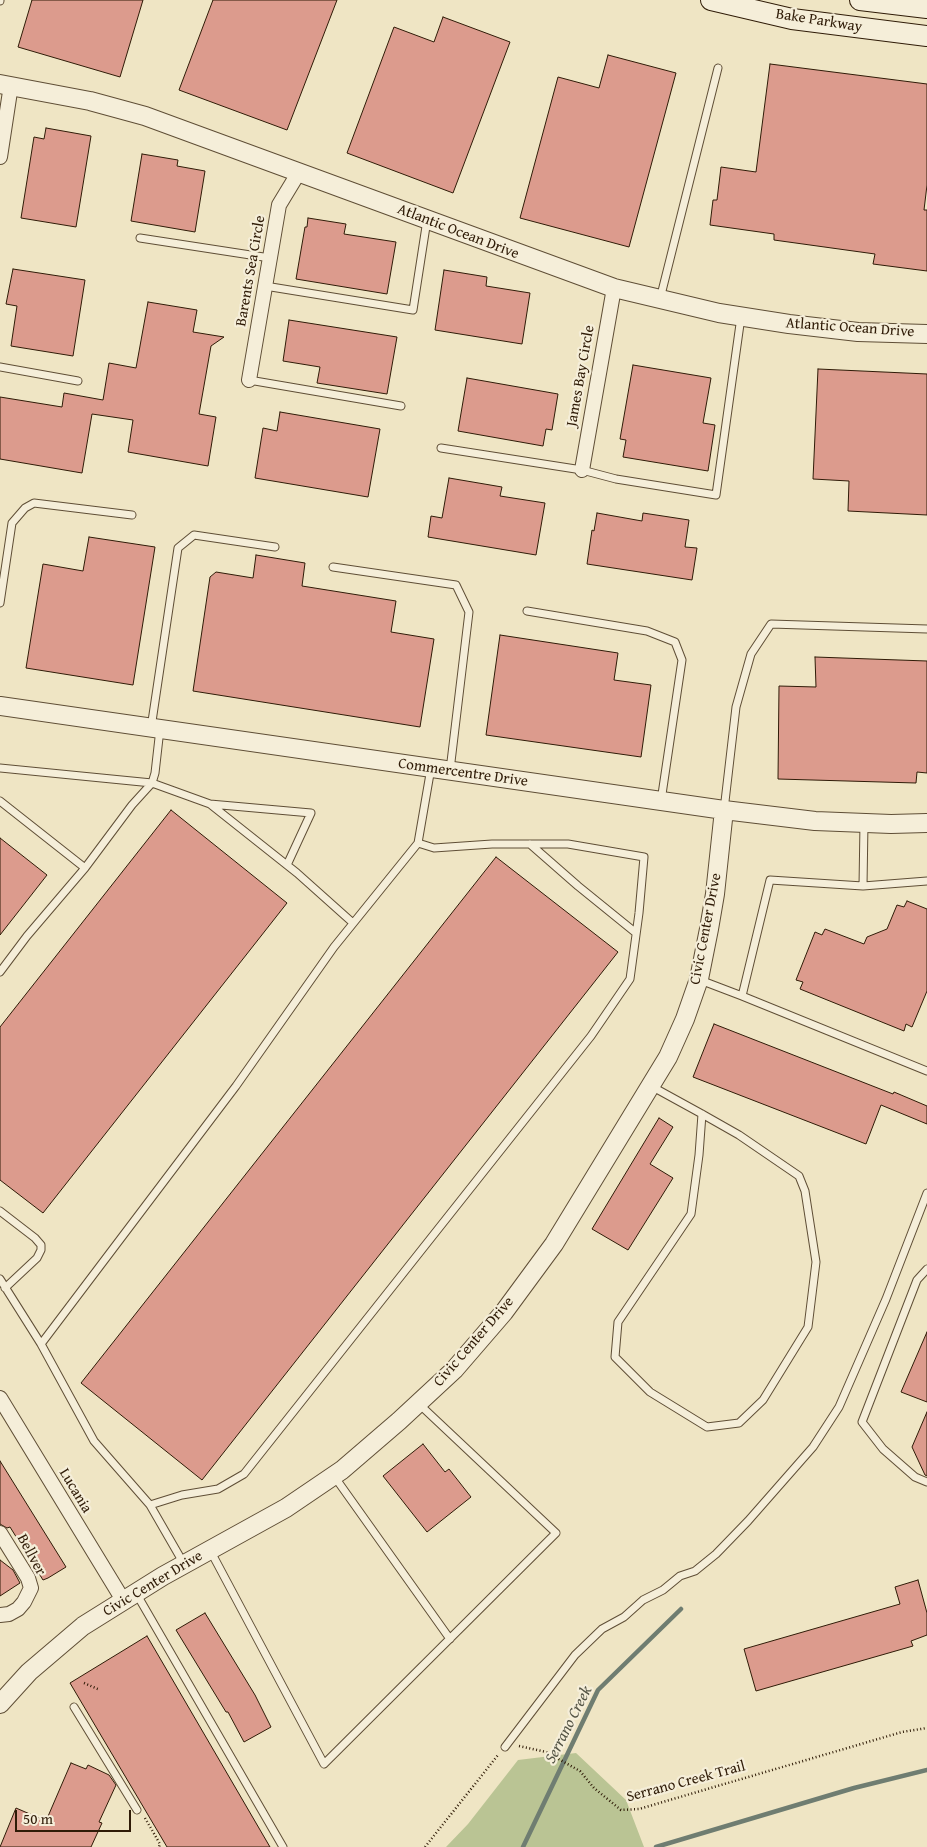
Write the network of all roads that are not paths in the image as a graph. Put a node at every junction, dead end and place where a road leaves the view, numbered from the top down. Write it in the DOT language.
graph roads {
  1 [pos="712,0"];
  2 [pos="860,0"];
  3 [pos="927,8"];
  4 [pos="927,36"];
  5 [pos="718,68"];
  6 [pos="6,85"];
  7 [pos="0,157"];
  8 [pos="299,172"];
  9 [pos="427,220"];
  10 [pos="140,238"];
  11 [pos="270,258"];
  12 [pos="265,286"];
  13 [pos="614,288"];
  14 [pos="660,300"];
  15 [pos="741,316"];
  16 [pos="927,334"];
  17 [pos="0,368"];
  18 [pos="249,380"];
  19 [pos="78,381"];
  20 [pos="401,406"];
  21 [pos="441,448"];
  22 [pos="582,470"];
  23 [pos="132,515"];
  24 [pos="275,547"];
  25 [pos="334,567"];
  26 [pos="0,602"];
  27 [pos="527,611"];
  28 [pos="927,629"];
  29 [pos="0,706"];
  30 [pos="156,728"];
  31 [pos="0,768"];
  32 [pos="431,768"];
  33 [pos="450,771"];
  34 [pos="152,783"];
  35 [pos="661,801"];
  36 [pos="0,802"];
  37 [pos="210,804"];
  38 [pos="724,810"];
  39 [pos="864,823"];
  40 [pos="927,823"];
  41 [pos="418,843"];
  42 [pos="530,844"];
  43 [pos="287,865"];
  44 [pos="85,868"];
  45 [pos="927,881"];
  46 [pos="863,886"];
  47 [pos="353,923"];
  48 [pos="636,933"];
  49 [pos="0,972"];
  50 [pos="699,979"];
  51 [pos="742,996"];
  52 [pos="927,1070"];
  53 [pos="650,1086"];
  54 [pos="702,1114"];
  55 [pos="927,1192"];
  56 [pos="0,1211"];
  57 [pos="927,1269"];
  58 [pos="0,1279"];
  59 [pos="5,1288"];
  60 [pos="41,1344"];
  61 [pos="0,1398"];
  62 [pos="418,1403"];
  63 [pos="334,1475"];
  64 [pos="927,1482"];
  65 [pos="150,1505"];
  66 [pos="0,1533"];
  67 [pos="210,1550"];
  68 [pos="184,1564"];
  69 [pos="130,1597"];
  70 [pos="4,1615"];
  71 [pos="450,1639"];
  72 [pos="0,1704"];
  73 [pos="74,1707"];
  74 [pos="505,1747"];
  75 [pos="137,1810"];
  76 [pos="282,1847"];
  1 -- 4 [label="main road, Bake Parkway"];
  2 -- 3 [label="main road, Bake Parkway"];
  5 -- 14 [label="lane"];
  6 -- 7 [label="street"];
  6 -- 8 [label="street, Atlantic Ocean Drive"];
  8 -- 9 [label="street, Atlantic Ocean Drive"];
  8 -- 11 [label="street, Barents Sea Circle"];
  9 -- 12 [label="lane"];
  9 -- 13 [label="street, Atlantic Ocean Drive"];
  10 -- 11 [label="lane"];
  11 -- 12 [label="street, Barents Sea Circle"];
  12 -- 18 [label="street, Barents Sea Circle"];
  13 -- 14 [label="street, Atlantic Ocean Drive"];
  13 -- 22 [label="street, James Bay Circle"];
  14 -- 15 [label="street, Atlantic Ocean Drive"];
  15 -- 16 [label="street, Atlantic Ocean Drive"];
  15 -- 22 [label="lane"];
  17 -- 19 [label="lane"];
  18 -- 20 [label="lane"];
  21 -- 22 [label="lane"];
  23 -- 26 [label="lane"];
  24 -- 30 [label="lane"];
  25 -- 33 [label="lane"];
  27 -- 35 [label="lane"];
  28 -- 38 [label="lane"];
  29 -- 30 [label="street, Commercentre Drive"];
  30 -- 32 [label="street, Commercentre Drive"];
  30 -- 34 [label="lane"];
  31 -- 34 [label="lane"];
  32 -- 33 [label="street, Commercentre Drive"];
  32 -- 41 [label="lane"];
  33 -- 35 [label="street, Commercentre Drive"];
  34 -- 37 [label="lane"];
  34 -- 44 [label="lane"];
  35 -- 38 [label="street, Commercentre Drive"];
  36 -- 44 [label="lane"];
  37 -- 43 [label="lane"];
  37 -- 43 [label="lane"];
  38 -- 39 [label="street, Commercentre Drive"];
  38 -- 50 [label="street, Civic Center Drive"];
  39 -- 40 [label="street, Commercentre Drive"];
  39 -- 46 [label="lane"];
  41 -- 42 [label="lane"];
  41 -- 47 [label="lane"];
  42 -- 48 [label="lane"];
  42 -- 48 [label="lane"];
  43 -- 47 [label="lane"];
  44 -- 49 [label="lane"];
  45 -- 46 [label="lane"];
  46 -- 51 [label="lane"];
  47 -- 60 [label="lane"];
  48 -- 65 [label="lane"];
  50 -- 51 [label="lane"];
  50 -- 53 [label="street, Civic Center Drive"];
  51 -- 52 [label="lane"];
  53 -- 54 [label="lane"];
  53 -- 62 [label="street, Civic Center Drive"];
  54 -- 54 [label="lane"];
  55 -- 74 [label="lane"];
  56 -- 59 [label="lane"];
  57 -- 64 [label="lane"];
  58 -- 59 [label="lane"];
  59 -- 60 [label="lane"];
  60 -- 65 [label="lane"];
  61 -- 69 [label="street, Lucania"];
  62 -- 63 [label="street, Civic Center Drive"];
  62 -- 71 [label="lane"];
  63 -- 67 [label="street, Civic Center Drive"];
  63 -- 71 [label="lane"];
  65 -- 68 [label="lane"];
  66 -- 70 [label="street, Bellver"];
  67 -- 68 [label="street, Civic Center Drive"];
  67 -- 71 [label="lane"];
  68 -- 69 [label="street, Civic Center Drive"];
  69 -- 72 [label="street, Civic Center Drive"];
  69 -- 76 [label="lane"];
  73 -- 75 [label="lane"];
}
